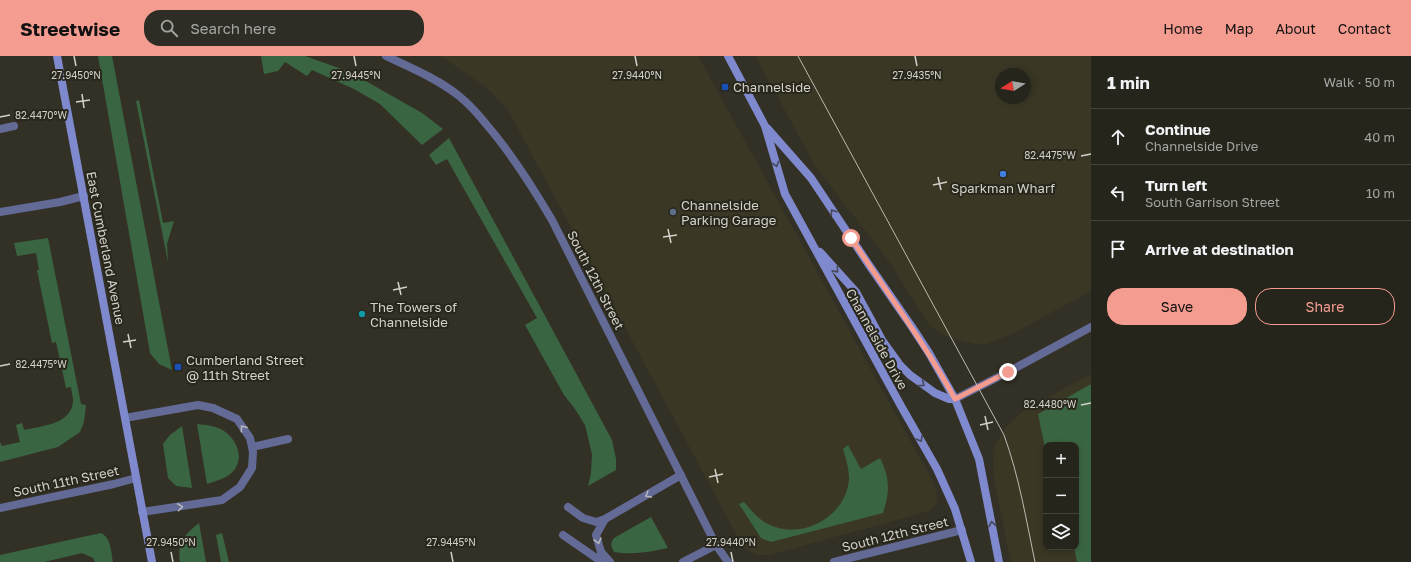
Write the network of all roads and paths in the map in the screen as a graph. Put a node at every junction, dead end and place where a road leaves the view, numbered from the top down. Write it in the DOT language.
graph roads {
  1 [pos="57,56"];
  2 [pos="386,56"];
  3 [pos="728,56"];
  4 [pos="14,126"];
  5 [pos="765,126"];
  6 [pos="0,129"];
  7 [pos="84,196"];
  8 [pos="0,212"];
  9 [pos="810,241"];
  10 [pos="1091,327"];
  11 [pos="955,399"];
  12 [pos="125,418"];
  13 [pos="288,439"];
  14 [pos="252,447"];
  15 [pos="681,475"];
  16 [pos="136,478"];
  17 [pos="568,507"];
  18 [pos="0,508"];
  19 [pos="142,512"];
  20 [pos="605,519"];
  21 [pos="962,530"];
  22 [pos="563,536"];
  23 [pos="716,544"];
  24 [pos="152,562"];
  25 [pos="602,562"];
  26 [pos="610,562"];
  27 [pos="683,562"];
  28 [pos="728,562"];
  29 [pos="834,562"];
  30 [pos="971,562"];
  31 [pos="999,562"];
  1 -- 7 [label="main road, East Cumberland Avenue"];
  2 -- 15 [label="street, South 12th Street"];
  3 -- 5 [label="main road, Channelside Drive"];
  4 -- 6 [label="street"];
  5 -- 9 [label="main road, Channelside Drive, one-way"];
  11 -- 5 [label="main road, Channelside Drive, one-way"];
  7 -- 8 [label="street"];
  7 -- 12 [label="main road, East Cumberland Avenue"];
  9 -- 11 [label="main road, one-way"];
  9 -- 21 [label="main road, Channelside Drive, one-way"];
  10 -- 11 [label="street"];
  31 -- 11 [label="main road, Channelside Drive, one-way"];
  14 -- 12 [label="street, one-way"];
  12 -- 16 [label="main road, East Cumberland Avenue"];
  13 -- 14 [label="street"];
  19 -- 14 [label="street, one-way"];
  15 -- 20 [label="street, one-way"];
  15 -- 23 [label="street, South 12th Street"];
  16 -- 18 [label="street, South 11th Street"];
  16 -- 19 [label="main road, East Cumberland Avenue"];
  17 -- 20 [label="street"];
  19 -- 24 [label="main road, East Cumberland Avenue"];
  20 -- 26 [label="street, one-way"];
  21 -- 29 [label="street, South 12th Street"];
  21 -- 30 [label="main road, Channelside Drive"];
  22 -- 25 [label="street"];
  23 -- 27 [label="street"];
  23 -- 28 [label="street, South 12th Street"];
}
